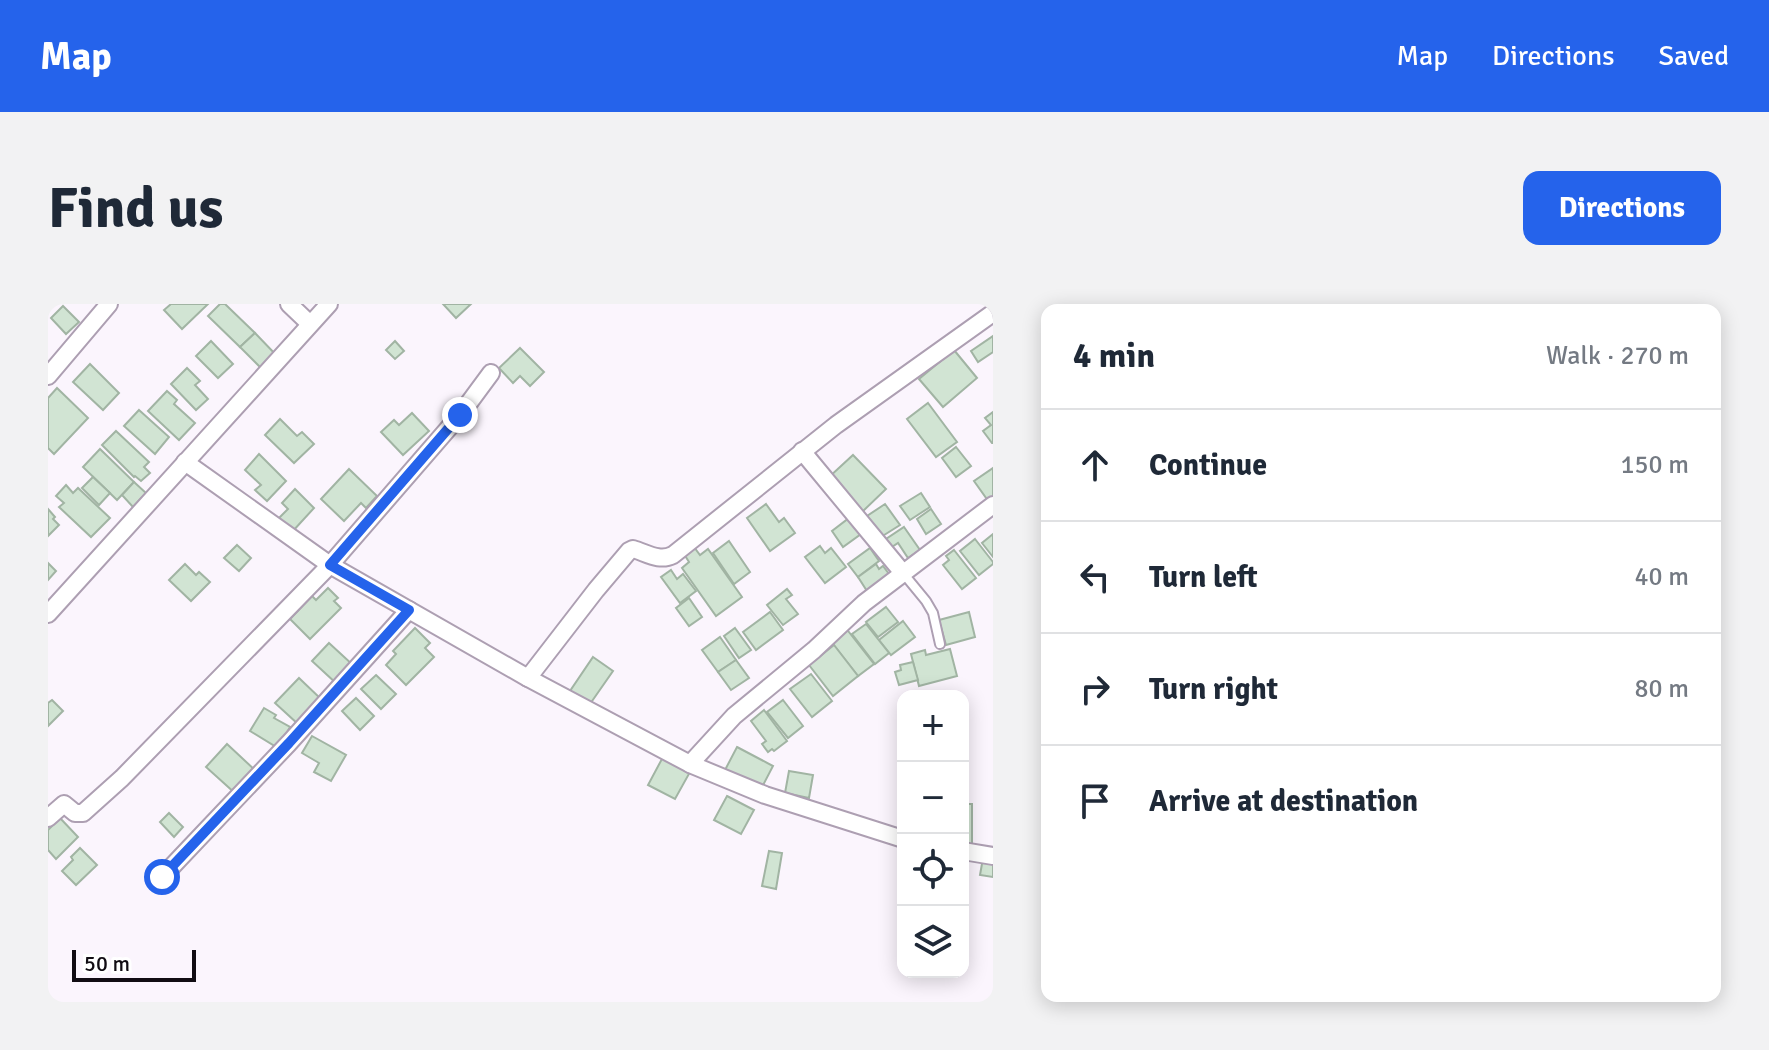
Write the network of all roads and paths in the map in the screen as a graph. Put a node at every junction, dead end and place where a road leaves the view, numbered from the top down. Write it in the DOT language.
graph roads {
  1 [pos="109,304"];
  2 [pos="289,304"];
  3 [pos="329,304"];
  4 [pos="993,313"];
  5 [pos="310,324"];
  6 [pos="491,373"];
  7 [pos="48,376"];
  8 [pos="802,451"];
  9 [pos="185,462"];
  10 [pos="993,505"];
  11 [pos="330,565"];
  12 [pos="903,573"];
  13 [pos="409,610"];
  14 [pos="48,614"];
  15 [pos="940,644"];
  16 [pos="528,678"];
  17 [pos="690,764"];
  18 [pos="48,818"];
  19 [pos="897,837"];
  20 [pos="969,852"];
  21 [pos="993,856"];
  22 [pos="162,877"];
  1 -- 7 [label="street"];
  2 -- 5 [label="street"];
  3 -- 5 [label="street"];
  4 -- 8 [label="street"];
  5 -- 9 [label="street"];
  6 -- 11 [label="street"];
  8 -- 12 [label="street"];
  8 -- 16 [label="street"];
  9 -- 11 [label="street"];
  9 -- 14 [label="street"];
  10 -- 12 [label="street"];
  11 -- 13 [label="street"];
  11 -- 18 [label="street"];
  12 -- 15 [label="lane"];
  12 -- 17 [label="street"];
  13 -- 16 [label="street"];
  13 -- 22 [label="street"];
  16 -- 17 [label="street"];
  17 -- 19 [label="street"];
  20 -- 21 [label="street"];
}
